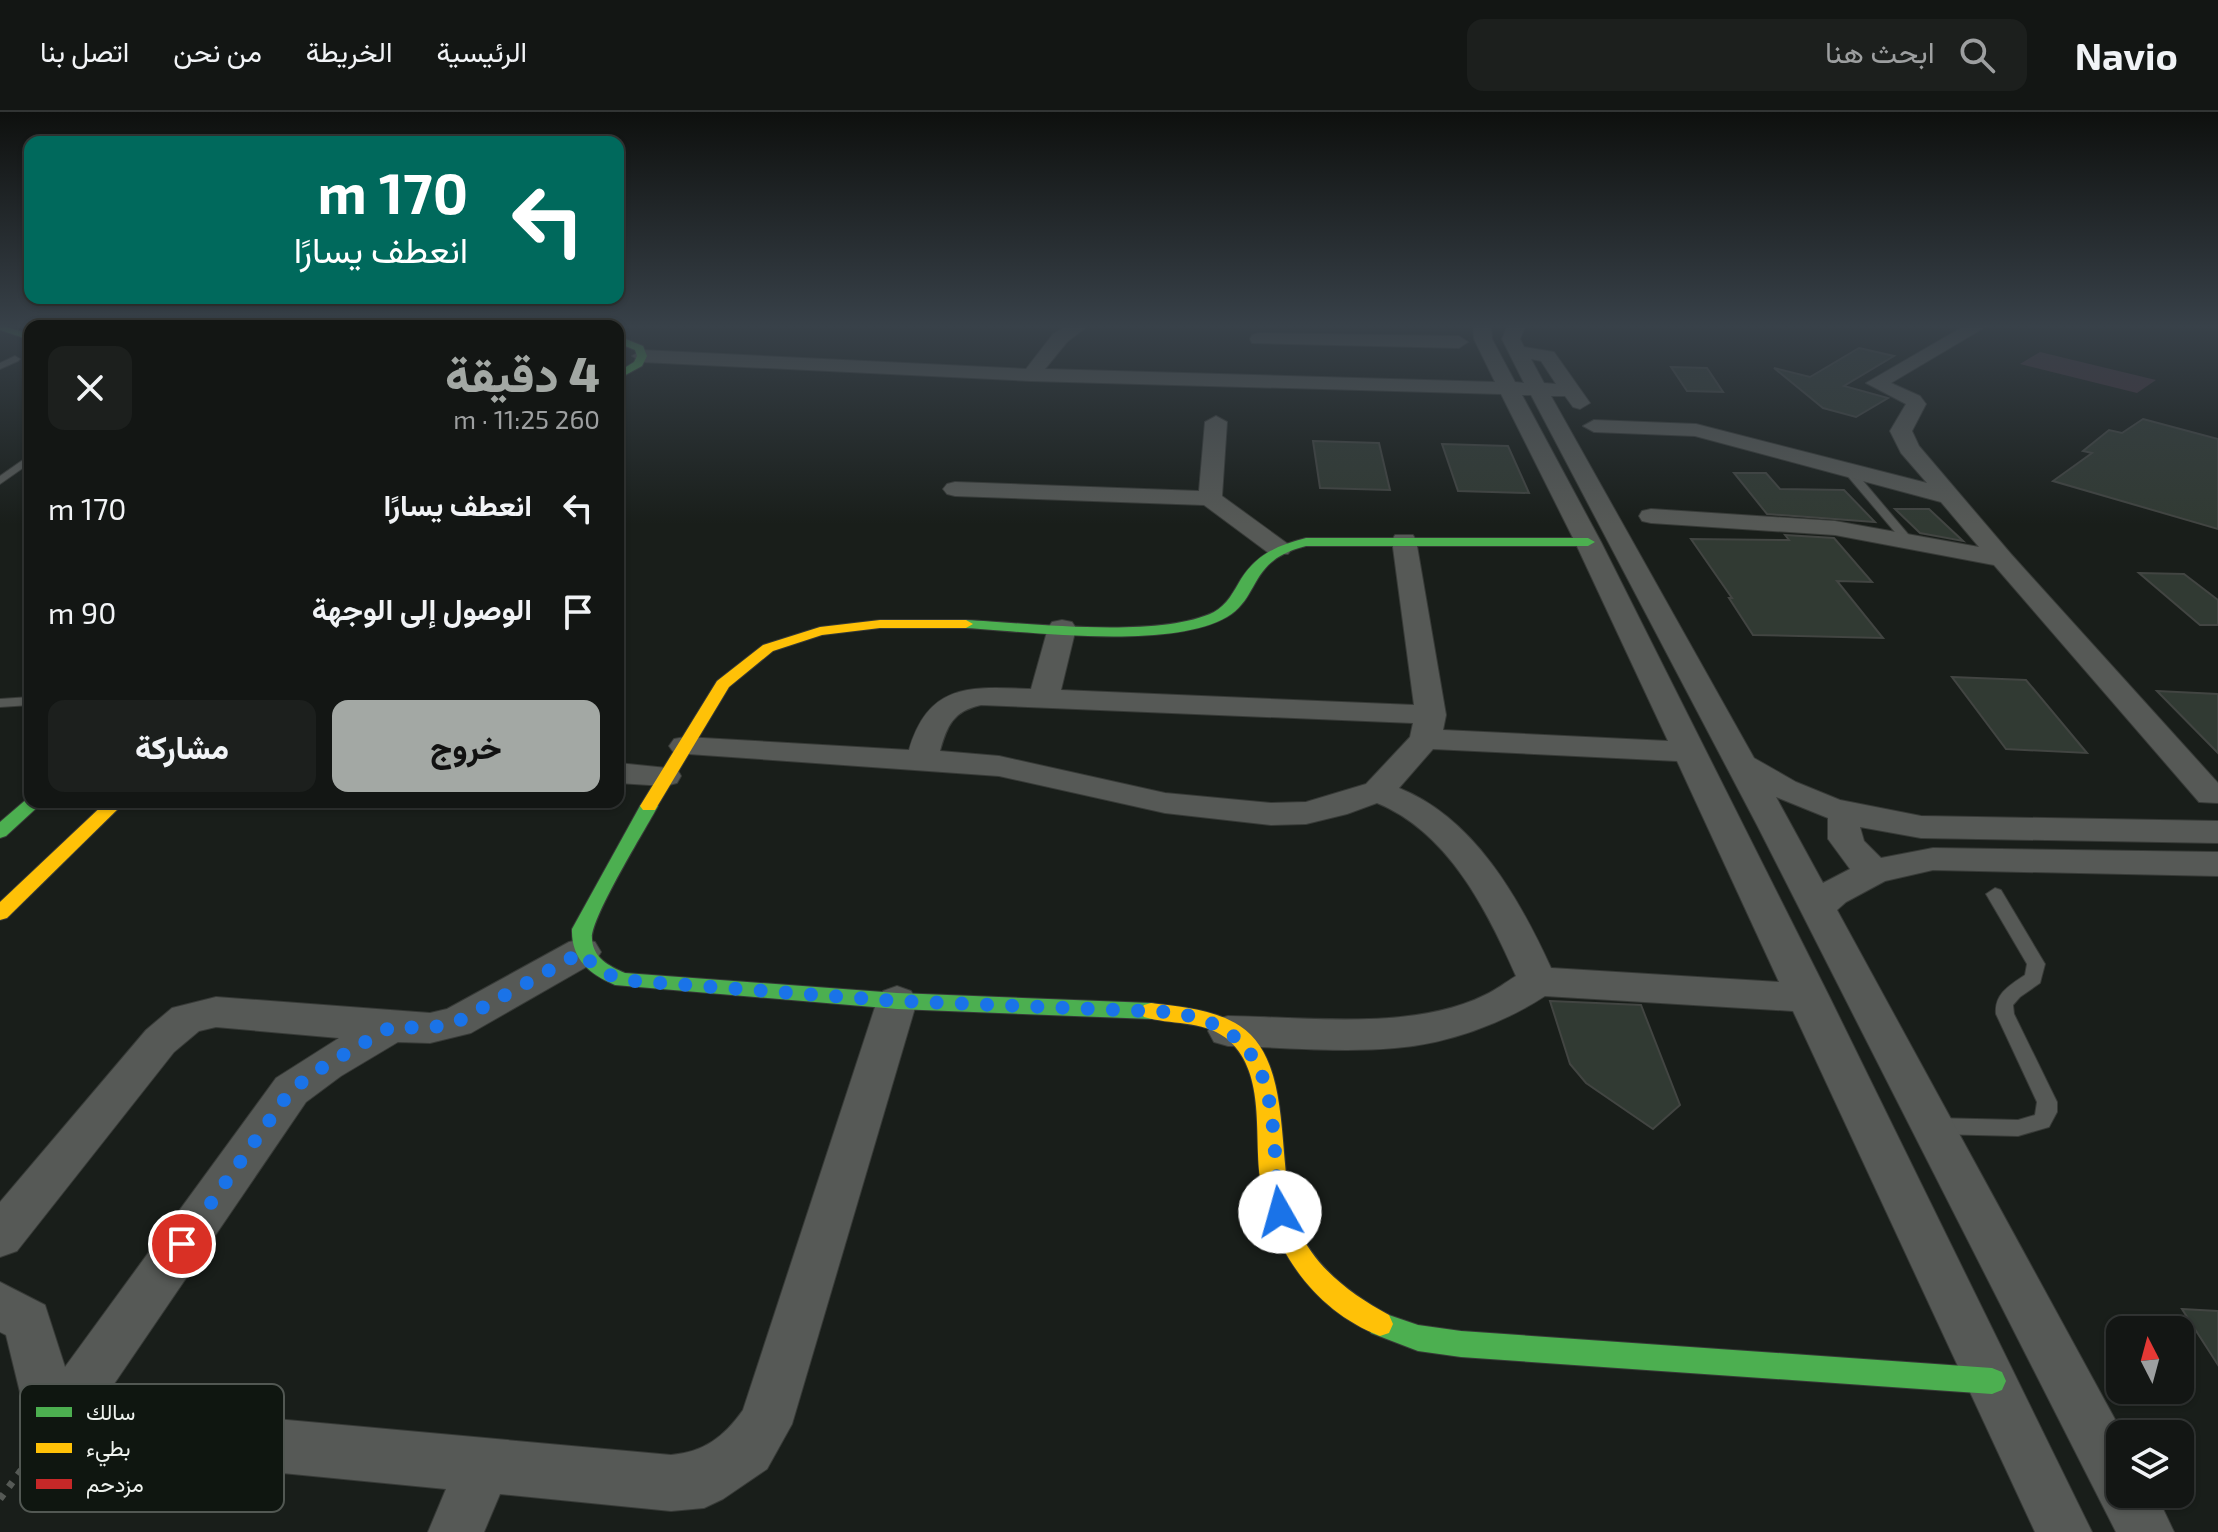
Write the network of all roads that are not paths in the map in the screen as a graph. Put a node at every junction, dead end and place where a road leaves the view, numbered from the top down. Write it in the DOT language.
graph roads {
  1 [pos="1001,391"];
  2 [pos="1377,391"];
  3 [pos="1516,391"];
  4 [pos="1520,391"];
  5 [pos="1895,391"];
  6 [pos="1520,398"];
  7 [pos="1441,407"];
  8 [pos="1216,422"];
  9 [pos="1579,429"];
  10 [pos="24,461"];
  11 [pos="24,462"];
  12 [pos="0,471"];
  13 [pos="1849,471"];
  14 [pos="0,481"];
  15 [pos="955,489"];
  16 [pos="1947,496"];
  17 [pos="1210,498"];
  18 [pos="1651,516"];
  19 [pos="1593,529"];
  20 [pos="1404,540"];
  21 [pos="1909,542"];
  22 [pos="1279,549"];
  23 [pos="2002,559"];
  24 [pos="1062,628"];
  25 [pos="1044,698"];
  26 [pos="24,701"];
  27 [pos="0,703"];
  28 [pos="1428,727"];
  29 [pos="685,746"];
  30 [pos="1689,752"];
  31 [pos="921,762"];
  32 [pos="1741,763"];
  33 [pos="624,773"];
  34 [pos="665,776"];
  35 [pos="1378,791"];
  36 [pos="2211,795"];
  37 [pos="27,808"];
  38 [pos="110,808"];
  39 [pos="1846,813"];
  40 [pos="0,832"];
  41 [pos="2218,832"];
  42 [pos="2218,864"];
  43 [pos="1875,871"];
  44 [pos="1995,894"];
  45 [pos="1817,908"];
  46 [pos="0,913"];
  47 [pos="582,952"];
  48 [pos="1538,981"];
  49 [pos="1810,998"];
  50 [pos="897,1001"];
  51 [pos="391,1027"];
  52 [pos="1228,1031"];
  53 [pos="1932,1126"];
  54 [pos="0,1236"];
  55 [pos="0,1305"];
  56 [pos="1992,1381"];
  57 [pos="44,1384"];
  58 [pos="84,1384"];
  59 [pos="284,1446"];
  60 [pos="2106,1457"];
  61 [pos="484,1465"];
  62 [pos="2133,1508"];
  63 [pos="456,1532"];
  64 [pos="2064,1532"];
  65 [pos="2146,1532"];
  1 -- 7 [label="street"];
  2 -- 6 [label="street"];
  3 -- 6 [label="street"];
  4 -- 6 [label="street"];
  5 -- 16 [label="street"];
  6 -- 9 [label="street"];
  6 -- 19 [label="street"];
  8 -- 17 [label="street"];
  9 -- 13 [label="street"];
  9 -- 19 [label="street"];
  10 -- 12 [label="lane"];
  11 -- 14 [label="lane"];
  13 -- 16 [label="street"];
  13 -- 21 [label="lane"];
  15 -- 17 [label="street"];
  16 -- 23 [label="street"];
  17 -- 22 [label="street"];
  18 -- 21 [label="street"];
  19 -- 20 [label="street"];
  19 -- 30 [label="street"];
  19 -- 32 [label="street"];
  20 -- 22 [label="street"];
  20 -- 28 [label="street"];
  21 -- 23 [label="street"];
  22 -- 24 [label="street"];
  23 -- 36 [label="street"];
  24 -- 25 [label="street"];
  24 -- 29 [label="street"];
  25 -- 28 [label="street"];
  25 -- 31 [label="street"];
  26 -- 27 [label="lane"];
  28 -- 30 [label="street"];
  28 -- 35 [label="street"];
  29 -- 31 [label="street"];
  29 -- 34 [label="street"];
  30 -- 49 [label="street"];
  31 -- 35 [label="street"];
  32 -- 39 [label="street"];
  32 -- 45 [label="street"];
  33 -- 34 [label="street"];
  34 -- 47 [label="street"];
  35 -- 48 [label="street"];
  37 -- 40 [label="street"];
  38 -- 46 [label="street"];
  39 -- 41 [label="street"];
  39 -- 43 [label="street"];
  42 -- 43 [label="street"];
  43 -- 45 [label="street"];
  44 -- 53 [label="lane"];
  45 -- 53 [label="street"];
  47 -- 50 [label="street"];
  47 -- 51 [label="street"];
  48 -- 49 [label="street"];
  48 -- 52 [label="street"];
  49 -- 56 [label="street"];
  50 -- 52 [label="street"];
  50 -- 61 [label="street"];
  51 -- 54 [label="street"];
  51 -- 58 [label="street"];
  52 -- 56 [label="street"];
  53 -- 60 [label="street"];
  55 -- 57 [label="street"];
  56 -- 64 [label="street"];
  59 -- 61 [label="street"];
  61 -- 63 [label="street"];
  62 -- 65 [label="street"];
}
